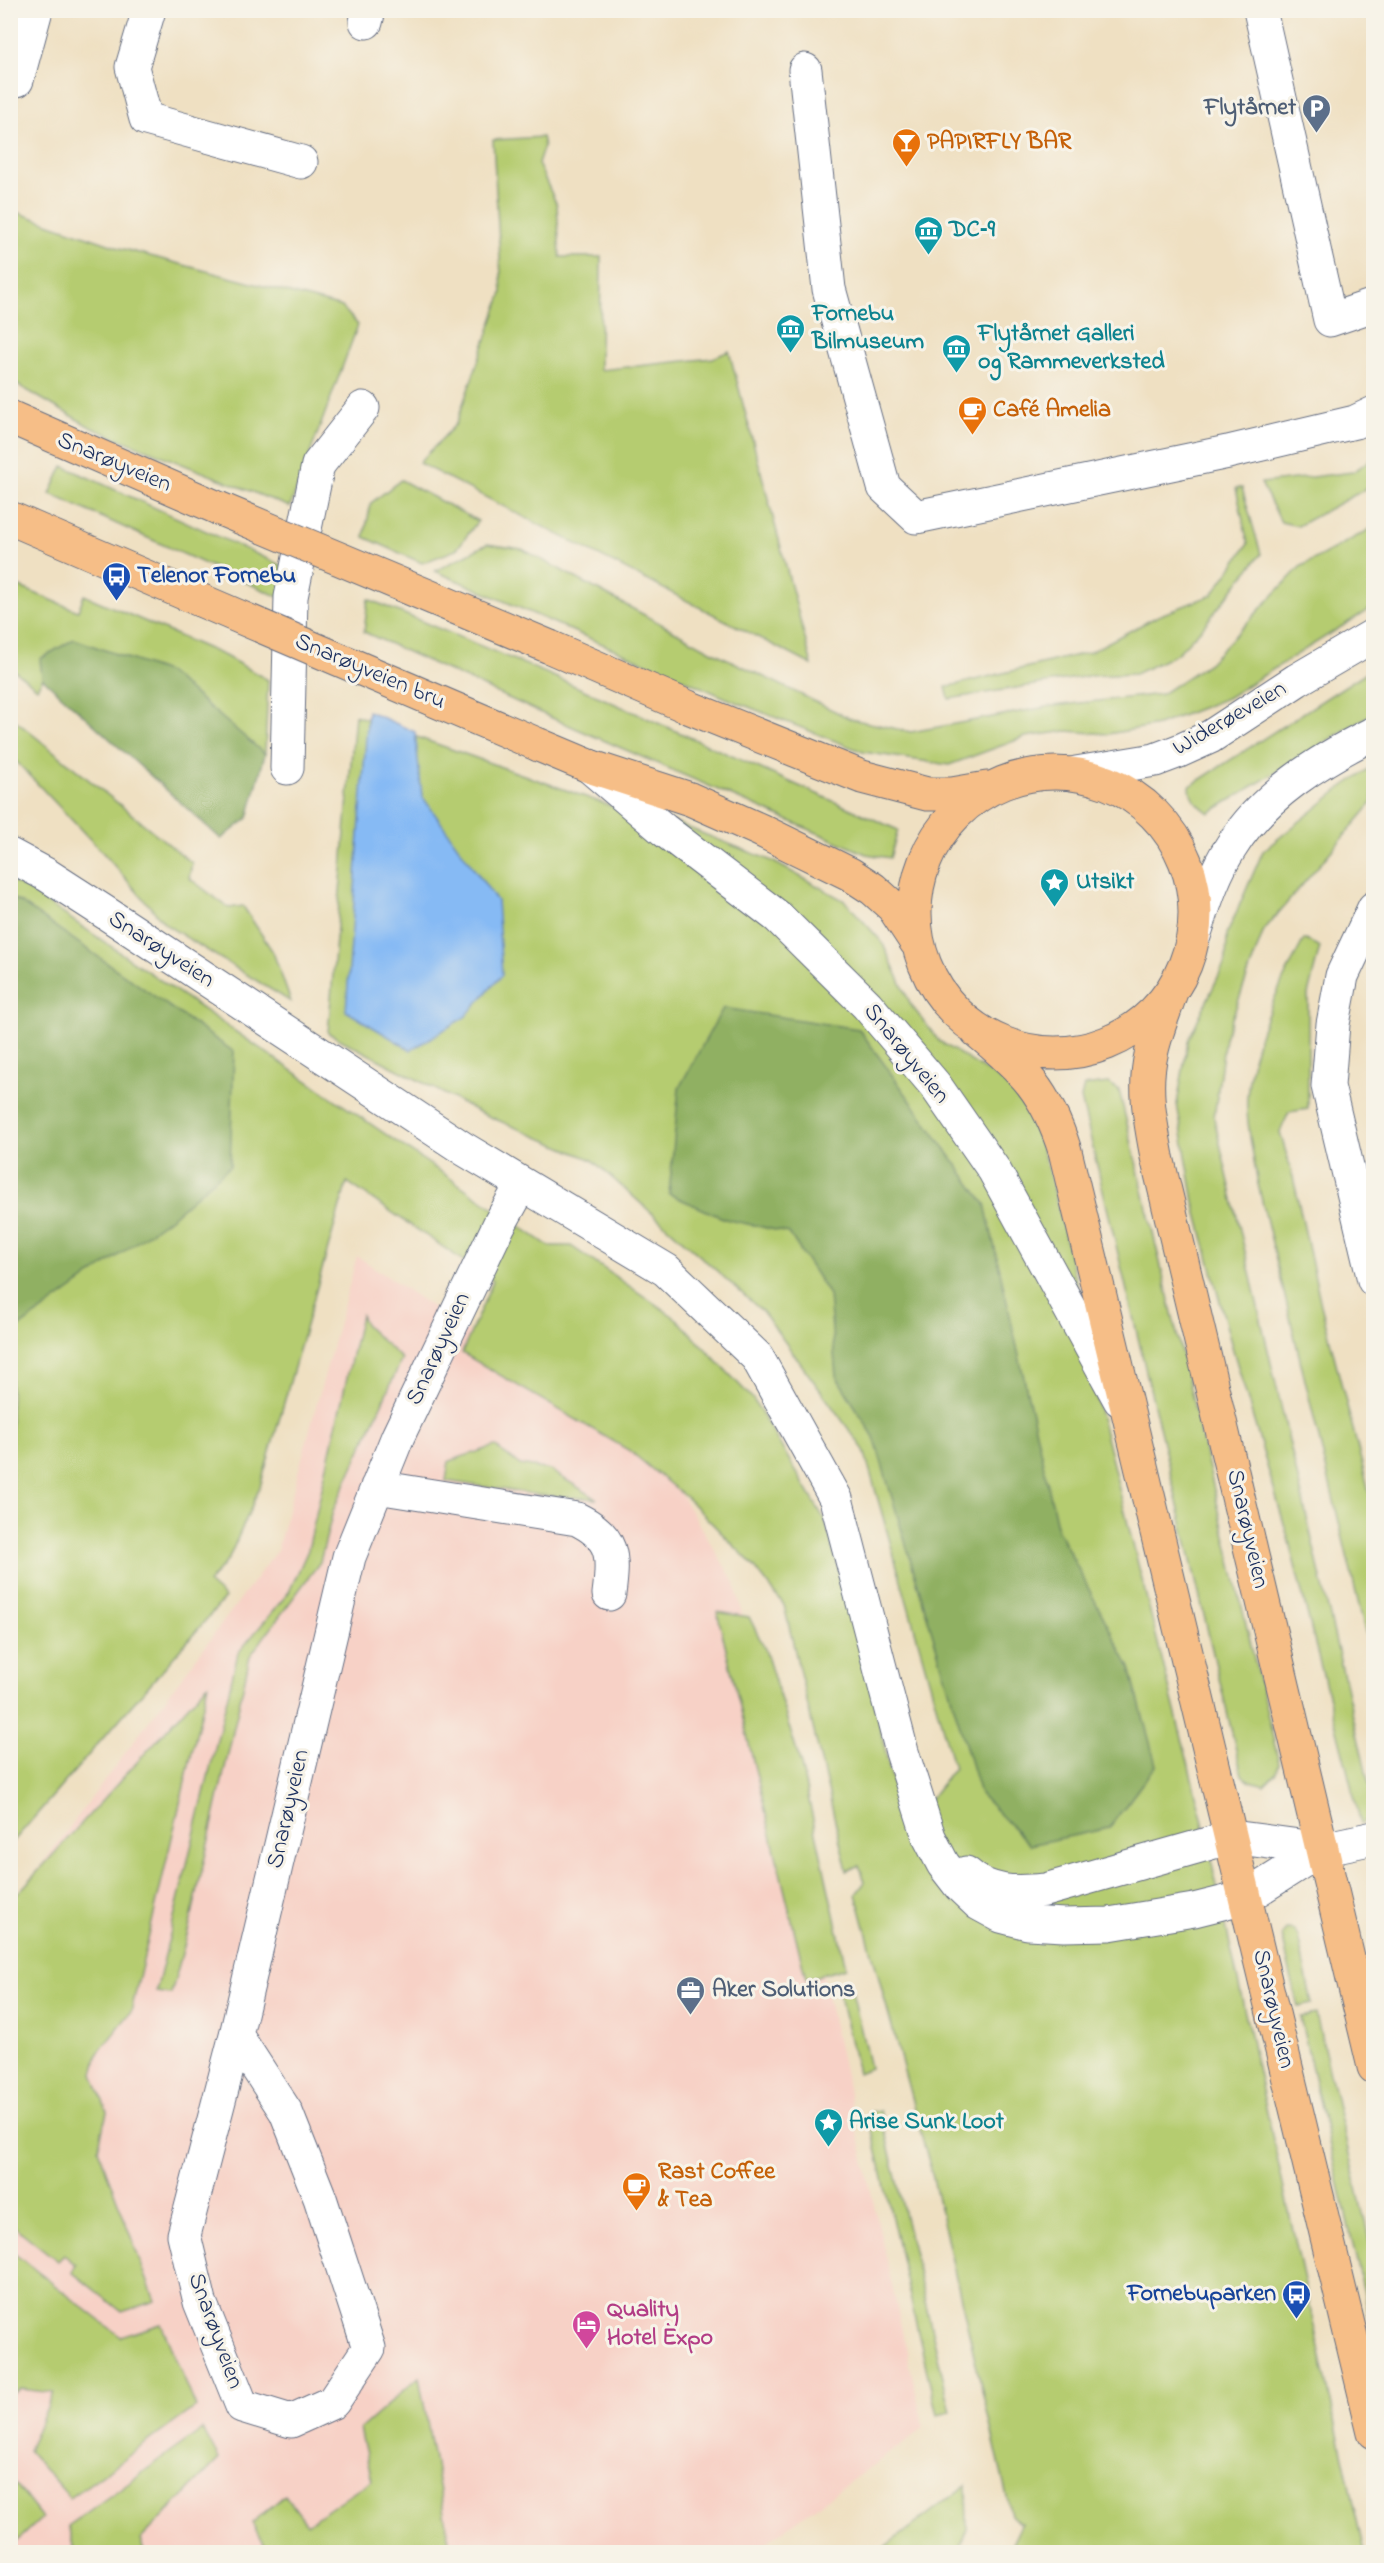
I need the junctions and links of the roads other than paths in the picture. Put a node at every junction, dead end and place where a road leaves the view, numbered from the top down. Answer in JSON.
{"nodes":[{"id":1,"x":36,"y":10,"type":"edge"},
{"id":2,"x":149,"y":10,"type":"edge"},
{"id":3,"x":1260,"y":10,"type":"edge"},
{"id":4,"x":805,"y":70,"type":"dead end"},
{"id":5,"x":17,"y":80,"type":"dead end"},
{"id":6,"x":301,"y":162,"type":"dead end"},
{"id":7,"x":1374,"y":305,"type":"edge"},
{"id":8,"x":363,"y":408,"type":"dead end"},
{"id":9,"x":1374,"y":413,"type":"edge"},
{"id":10,"x":10,"y":417,"type":"edge"},
{"id":11,"x":10,"y":518,"type":"edge"},
{"id":12,"x":1374,"y":635,"type":"edge"},
{"id":13,"x":1374,"y":733,"type":"edge"},
{"id":14,"x":539,"y":745,"type":"joint"},
{"id":15,"x":589,"y":766,"type":"junction"},
{"id":16,"x":287,"y":768,"type":"dead end"},
{"id":17,"x":1076,"y":773,"type":"junction"},
{"id":18,"x":988,"y":788,"type":"junction"},
{"id":19,"x":10,"y":855,"type":"edge"},
{"id":20,"x":1374,"y":908,"type":"edge"},
{"id":21,"x":1194,"y":936,"type":"junction"},
{"id":22,"x":917,"y":944,"type":"junction"},
{"id":23,"x":1171,"y":992,"type":"junction"},
{"id":24,"x":977,"y":1031,"type":"junction"},
{"id":25,"x":522,"y":1184,"type":"junction"},
{"id":26,"x":1374,"y":1280,"type":"edge"},
{"id":27,"x":1130,"y":1419,"type":"junction"},
{"id":28,"x":377,"y":1487,"type":"junction"},
{"id":29,"x":609,"y":1594,"type":"dead end"},
{"id":30,"x":917,"y":1803,"type":"junction"},
{"id":31,"x":1232,"y":1838,"type":"junction"},
{"id":32,"x":1374,"y":1838,"type":"edge"},
{"id":33,"x":1322,"y":1849,"type":"junction"},
{"id":34,"x":1246,"y":1897,"type":"junction"},
{"id":35,"x":236,"y":2035,"type":"junction"},
{"id":36,"x":1374,"y":2067,"type":"edge"},
{"id":37,"x":1374,"y":2432,"type":"edge"}],
"edges":[{"from":1,"to":5,"type":"street"},
{"from":2,"to":6,"type":"street"},
{"from":3,"to":7,"type":"street"},
{"from":4,"to":9,"type":"street"},
{"from":8,"to":16,"type":"street"},
{"from":10,"to":18,"type":"main road","name":"Snarøyveien","bridge":true},
{"from":11,"to":14,"type":"main road","name":"Snarøyveien bru","bridge":true},
{"from":12,"to":17,"type":"street","name":"Widerøeveien"},
{"from":13,"to":21,"type":"street"},
{"from":14,"to":15,"type":"main road","name":"Snarøyveien"},
{"from":15,"to":22,"type":"main road","name":"Snarøyveien"},
{"from":15,"to":27,"type":"street","name":"Snarøyveien"},
{"from":17,"to":18,"type":"main road"},
{"from":17,"to":21,"type":"main road"},
{"from":18,"to":22,"type":"main road"},
{"from":19,"to":25,"type":"street","name":"Snarøyveien"},
{"from":20,"to":26,"type":"street"},
{"from":21,"to":23,"type":"main road"},
{"from":22,"to":24,"type":"main road"},
{"from":23,"to":24,"type":"main road"},
{"from":23,"to":33,"type":"main road","name":"Snarøyveien"},
{"from":24,"to":27,"type":"main road","name":"Snarøyveien"},
{"from":25,"to":28,"type":"street","name":"Snarøyveien"},
{"from":25,"to":30,"type":"street","name":"Snarøyveien"},
{"from":27,"to":31,"type":"main road","name":"Snarøyveien"},
{"from":28,"to":29,"type":"street"},
{"from":28,"to":35,"type":"street","name":"Snarøyveien"},
{"from":30,"to":31,"type":"street"},
{"from":30,"to":34,"type":"street"},
{"from":31,"to":33,"type":"street"},
{"from":31,"to":34,"type":"main road","name":"Snarøyveien"},
{"from":32,"to":33,"type":"street"},
{"from":33,"to":34,"type":"street"},
{"from":33,"to":36,"type":"main road","name":"Snarøyveien"},
{"from":34,"to":37,"type":"main road","name":"Snarøyveien"},
{"from":35,"to":35,"type":"street","name":"Snarøyveien"}]}
